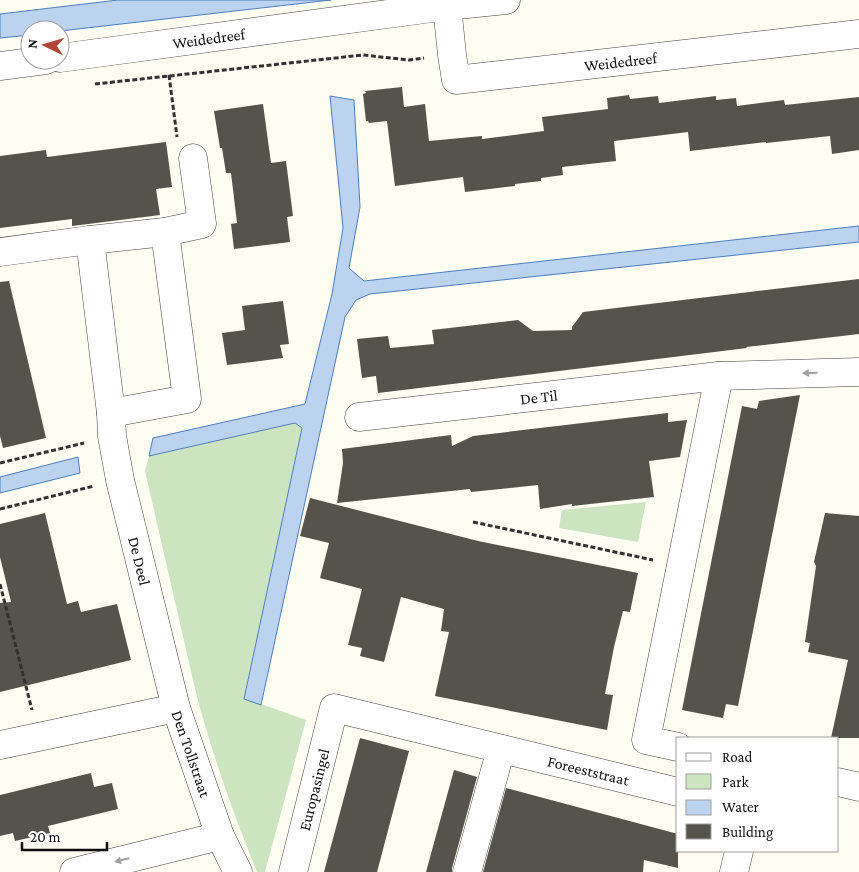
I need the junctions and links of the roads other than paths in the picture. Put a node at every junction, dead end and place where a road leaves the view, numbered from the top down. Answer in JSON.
{"nodes":[{"id":1,"x":506,"y":0,"type":"edge"},
{"id":2,"x":447,"y":6,"type":"junction"},
{"id":3,"x":859,"y":34,"type":"edge"},
{"id":4,"x":70,"y":57,"type":"edge"},
{"id":5,"x":20,"y":63,"type":"edge"},
{"id":6,"x":0,"y":66,"type":"edge"},
{"id":7,"x":193,"y":158,"type":"road end"},
{"id":8,"x":165,"y":232,"type":"junction"},
{"id":9,"x":90,"y":240,"type":"junction"},
{"id":10,"x":0,"y":252,"type":"edge"},
{"id":11,"x":859,"y":372,"type":"edge"},
{"id":12,"x":719,"y":376,"type":"junction"},
{"id":13,"x":359,"y":417,"type":"dead end"},
{"id":14,"x":111,"y":425,"type":"junction"},
{"id":15,"x":176,"y":708,"type":"junction"},
{"id":16,"x":334,"y":708,"type":"joint"},
{"id":17,"x":0,"y":745,"type":"edge"},
{"id":18,"x":676,"y":747,"type":"edge"},
{"id":19,"x":501,"y":749,"type":"junction"},
{"id":20,"x":839,"y":782,"type":"edge"},
{"id":21,"x":859,"y":787,"type":"edge"},
{"id":22,"x":676,"y":792,"type":"edge"},
{"id":23,"x":220,"y":836,"type":"junction"},
{"id":24,"x":739,"y":852,"type":"edge"},
{"id":25,"x":74,"y":872,"type":"edge"},
{"id":26,"x":238,"y":872,"type":"edge"},
{"id":27,"x":293,"y":872,"type":"edge"},
{"id":28,"x":466,"y":872,"type":"edge"},
{"id":29,"x":734,"y":872,"type":"edge"}],
"edges":[{"from":1,"to":2,"type":"street","name":"Weidedreef"},
{"from":2,"to":3,"type":"street","name":"Weidedreef"},
{"from":2,"to":4,"type":"street","name":"Weidedreef"},
{"from":5,"to":6,"type":"street"},
{"from":7,"to":8,"type":"street"},
{"from":8,"to":9,"type":"street"},
{"from":8,"to":14,"type":"street"},
{"from":9,"to":10,"type":"street"},
{"from":9,"to":14,"type":"street","name":"De Deel"},
{"from":11,"to":12,"type":"street","name":"De Til","one_way":true},
{"from":12,"to":13,"type":"street","name":"De Til"},
{"from":12,"to":18,"type":"street"},
{"from":14,"to":15,"type":"street","name":"De Deel"},
{"from":15,"to":17,"type":"street","name":"Den Tollstraat"},
{"from":15,"to":23,"type":"street","name":"Den Tollstraat"},
{"from":16,"to":19,"type":"street","name":"Foreeststraat"},
{"from":16,"to":27,"type":"street","name":"Europasingel"},
{"from":19,"to":22,"type":"street","name":"Foreeststraat"},
{"from":19,"to":28,"type":"street"},
{"from":20,"to":21,"type":"street"},
{"from":23,"to":25,"type":"street","one_way":true},
{"from":23,"to":26,"type":"street","name":"Den Tollstraat"},
{"from":24,"to":29,"type":"street"}]}
